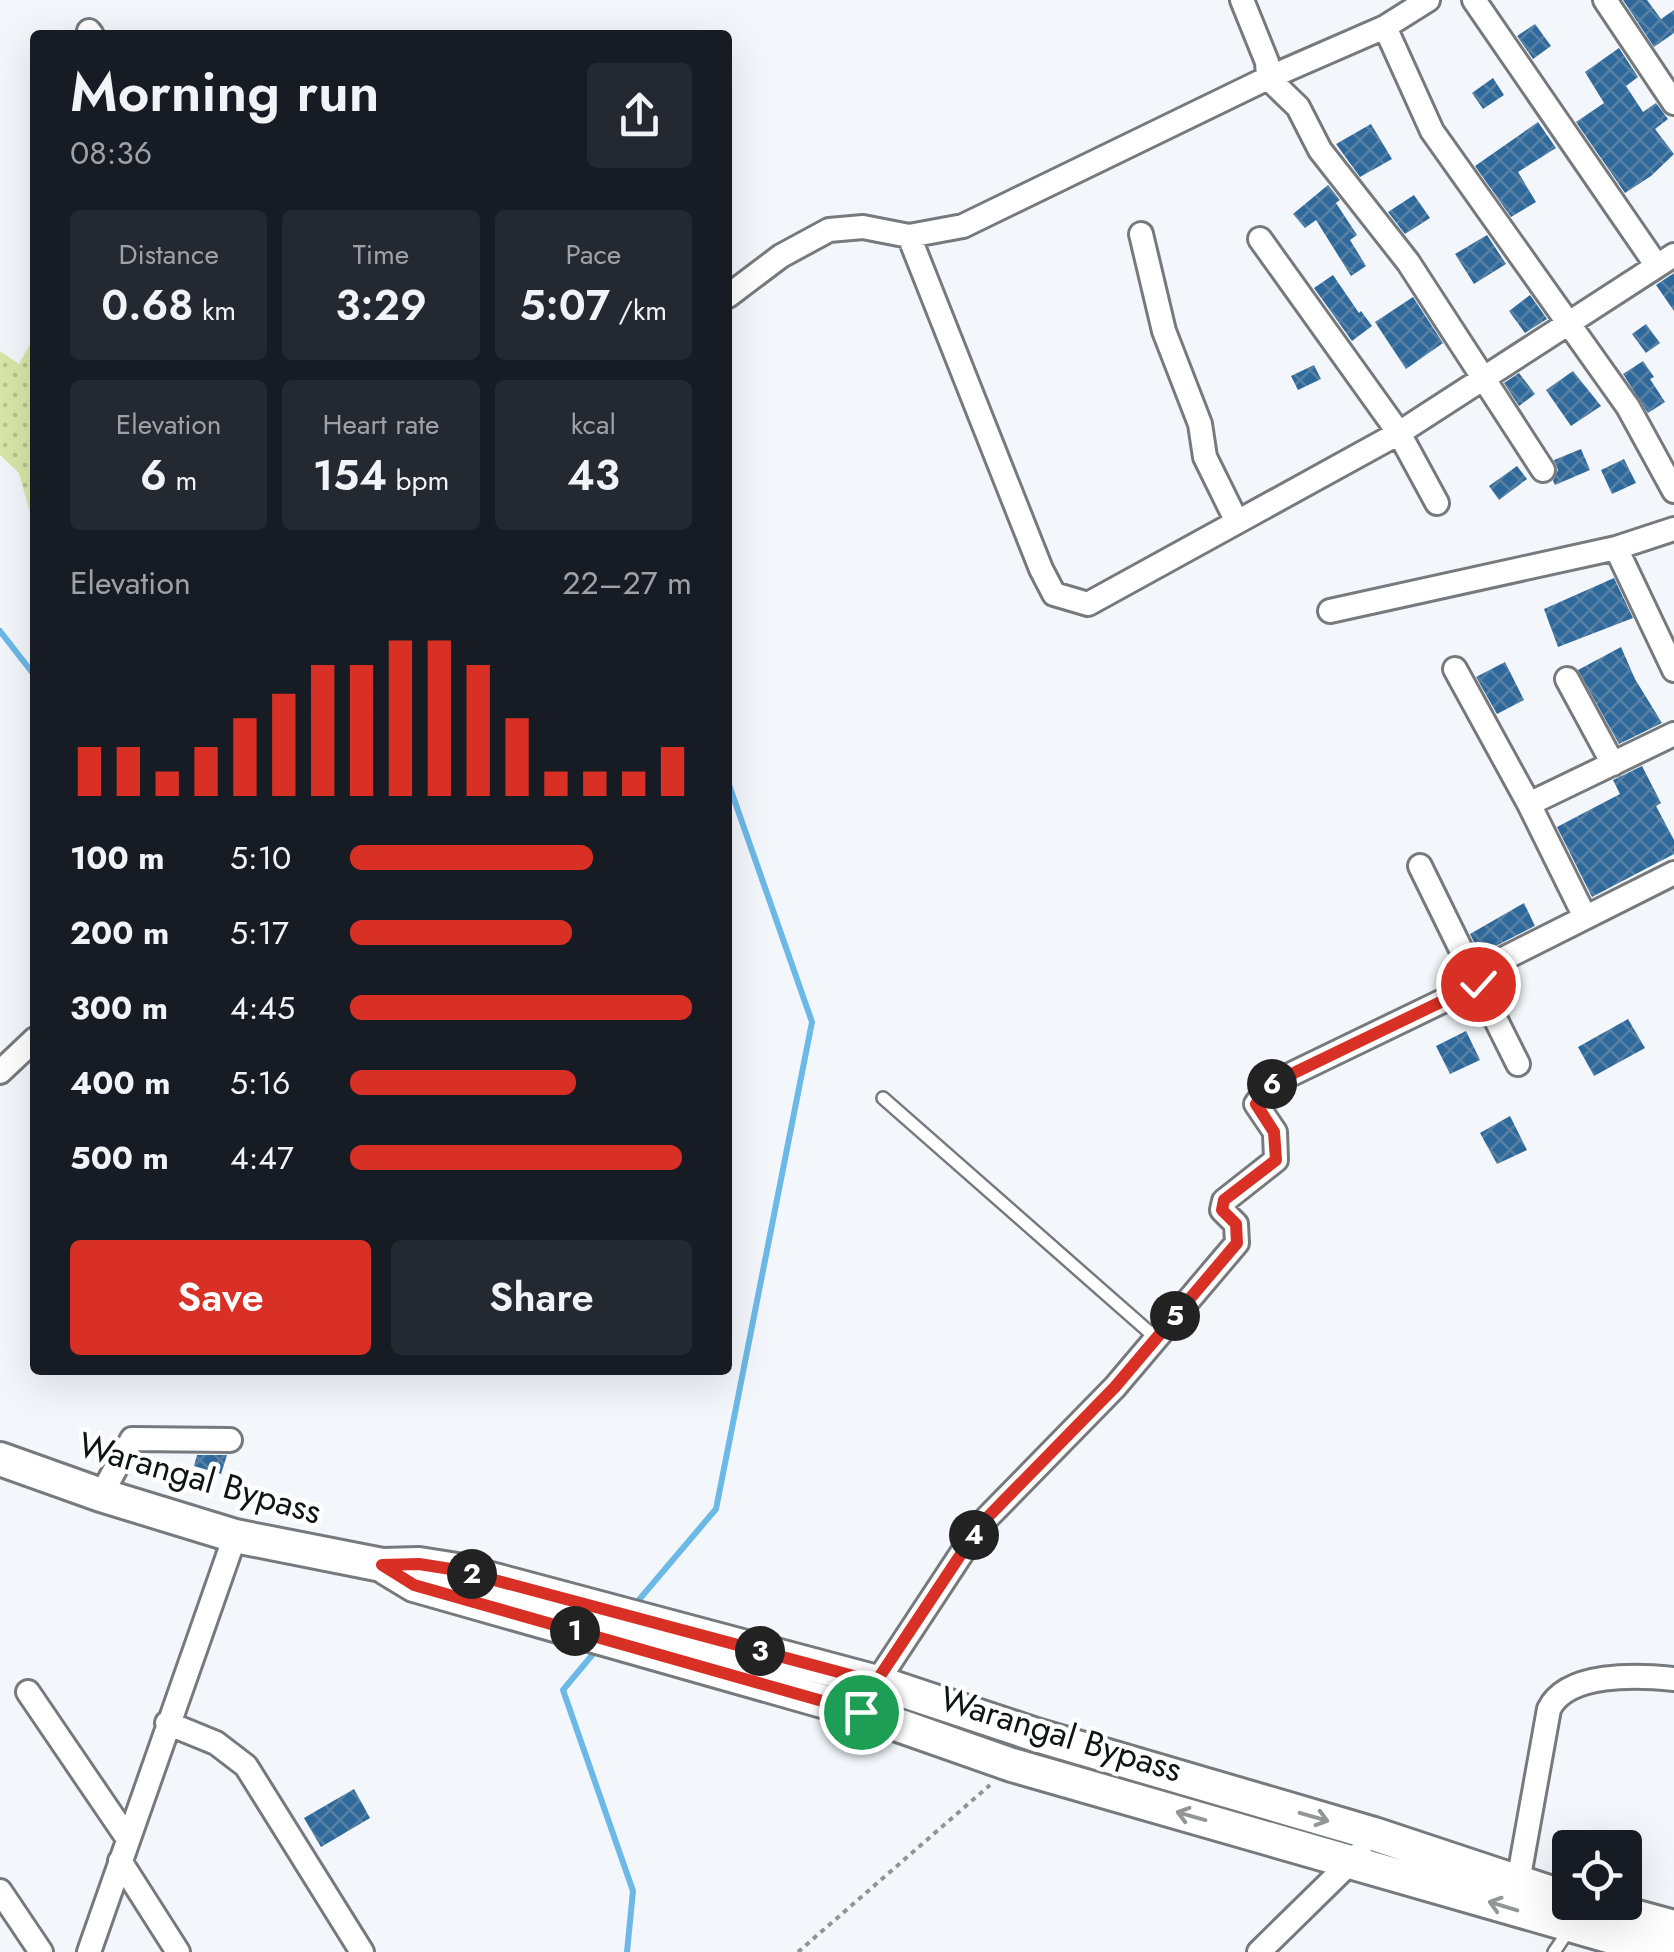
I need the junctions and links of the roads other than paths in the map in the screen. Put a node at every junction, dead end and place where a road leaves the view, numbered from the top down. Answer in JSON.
{"nodes":[{"id":1,"x":1242,"y":0,"type":"edge"},
{"id":2,"x":1428,"y":0,"type":"edge"},
{"id":3,"x":1474,"y":0,"type":"edge"},
{"id":4,"x":1604,"y":0,"type":"edge"},
{"id":5,"x":1385,"y":27,"type":"junction"},
{"id":6,"x":1268,"y":78,"type":"junction"},
{"id":7,"x":1674,"y":102,"type":"edge"},
{"id":8,"x":1141,"y":234,"type":"dead end"},
{"id":9,"x":910,"y":236,"type":"junction"},
{"id":10,"x":1260,"y":239,"type":"dead end"},
{"id":11,"x":1666,"y":260,"type":"edge"},
{"id":12,"x":732,"y":293,"type":"edge"},
{"id":13,"x":1566,"y":324,"type":"junction"},
{"id":14,"x":1482,"y":377,"type":"junction"},
{"id":15,"x":1399,"y":433,"type":"junction"},
{"id":16,"x":1543,"y":470,"type":"dead end"},
{"id":17,"x":1674,"y":491,"type":"edge"},
{"id":18,"x":1437,"y":503,"type":"dead end"},
{"id":19,"x":1238,"y":522,"type":"junction"},
{"id":20,"x":1674,"y":529,"type":"edge"},
{"id":21,"x":1616,"y":548,"type":"junction"},
{"id":22,"x":1330,"y":612,"type":"dead end"},
{"id":23,"x":1456,"y":670,"type":"dead end"},
{"id":24,"x":1674,"y":670,"type":"edge"},
{"id":25,"x":1567,"y":680,"type":"dead end"},
{"id":26,"x":1674,"y":734,"type":"edge"},
{"id":27,"x":1613,"y":764,"type":"junction"},
{"id":28,"x":1529,"y":804,"type":"junction"},
{"id":29,"x":1420,"y":866,"type":"dead end"},
{"id":30,"x":1674,"y":873,"type":"edge"},
{"id":31,"x":1585,"y":916,"type":"junction"},
{"id":32,"x":1475,"y":979,"type":"junction"},
{"id":33,"x":30,"y":1044,"type":"edge"},
{"id":34,"x":1518,"y":1064,"type":"dead end"},
{"id":35,"x":0,"y":1072,"type":"edge"},
{"id":36,"x":883,"y":1098,"type":"dead end"},
{"id":37,"x":1156,"y":1338,"type":"junction"},
{"id":38,"x":230,"y":1440,"type":"dead end"},
{"id":39,"x":0,"y":1459,"type":"edge"},
{"id":40,"x":101,"y":1495,"type":"junction"},
{"id":41,"x":235,"y":1536,"type":"junction"},
{"id":42,"x":643,"y":1636,"type":"junction"},
{"id":43,"x":1674,"y":1679,"type":"edge"},
{"id":44,"x":876,"y":1682,"type":"junction"},
{"id":45,"x":28,"y":1692,"type":"dead end"},
{"id":46,"x":167,"y":1723,"type":"junction"},
{"id":47,"x":1374,"y":1834,"type":"junction"},
{"id":48,"x":124,"y":1850,"type":"junction"},
{"id":49,"x":1354,"y":1862,"type":"junction"},
{"id":50,"x":1518,"y":1882,"type":"junction"},
{"id":51,"x":0,"y":1891,"type":"edge"},
{"id":52,"x":1552,"y":1907,"type":"edge"},
{"id":53,"x":1552,"y":1915,"type":"edge"},
{"id":54,"x":1569,"y":1920,"type":"edge"},
{"id":55,"x":1674,"y":1927,"type":"edge"},
{"id":56,"x":40,"y":1952,"type":"edge"},
{"id":57,"x":89,"y":1952,"type":"edge"},
{"id":58,"x":178,"y":1952,"type":"edge"},
{"id":59,"x":362,"y":1952,"type":"edge"},
{"id":60,"x":1259,"y":1952,"type":"edge"},
{"id":61,"x":1664,"y":1952,"type":"edge"}],
"edges":[{"from":1,"to":6,"type":"street"},
{"from":2,"to":5,"type":"street"},
{"from":3,"to":11,"type":"street"},
{"from":4,"to":7,"type":"street"},
{"from":5,"to":6,"type":"street"},
{"from":5,"to":13,"type":"street"},
{"from":6,"to":9,"type":"street"},
{"from":6,"to":14,"type":"street"},
{"from":8,"to":19,"type":"street"},
{"from":9,"to":12,"type":"street"},
{"from":9,"to":19,"type":"street"},
{"from":10,"to":15,"type":"street"},
{"from":11,"to":13,"type":"street"},
{"from":13,"to":14,"type":"street"},
{"from":13,"to":17,"type":"street"},
{"from":14,"to":15,"type":"street"},
{"from":14,"to":16,"type":"street"},
{"from":15,"to":18,"type":"street"},
{"from":15,"to":19,"type":"street"},
{"from":20,"to":21,"type":"street"},
{"from":21,"to":22,"type":"street"},
{"from":21,"to":24,"type":"street"},
{"from":23,"to":28,"type":"street"},
{"from":25,"to":27,"type":"street"},
{"from":26,"to":27,"type":"street"},
{"from":27,"to":28,"type":"street"},
{"from":28,"to":31,"type":"street"},
{"from":29,"to":32,"type":"street"},
{"from":30,"to":31,"type":"street"},
{"from":31,"to":32,"type":"street"},
{"from":32,"to":34,"type":"street"},
{"from":32,"to":37,"type":"street"},
{"from":33,"to":35,"type":"street"},
{"from":36,"to":37,"type":"lane"},
{"from":37,"to":44,"type":"street"},
{"from":38,"to":40,"type":"street"},
{"from":39,"to":40,"type":"main road","name":"Warangal Bypass"},
{"from":40,"to":41,"type":"main road","name":"Warangal Bypass"},
{"from":41,"to":42,"type":"main road","name":"Warangal Bypass"},
{"from":41,"to":46,"type":"street"},
{"from":42,"to":44,"type":"main road","name":"Warangal Bypass"},
{"from":49,"to":42,"type":"main road","name":"Warangal Bypass","one_way":true},
{"from":43,"to":50,"type":"street"},
{"from":44,"to":47,"type":"main road","name":"Warangal Bypass","one_way":true},
{"from":45,"to":48,"type":"street"},
{"from":46,"to":48,"type":"street"},
{"from":46,"to":59,"type":"street"},
{"from":47,"to":49,"type":"street"},
{"from":47,"to":50,"type":"main road","name":"Warangal Bypass"},
{"from":48,"to":57,"type":"street"},
{"from":48,"to":58,"type":"street"},
{"from":53,"to":49,"type":"main road","name":"Warangal Bypass","one_way":true},
{"from":49,"to":60,"type":"street"},
{"from":50,"to":52,"type":"main road","name":"Warangal Bypass"},
{"from":51,"to":56,"type":"street"},
{"from":54,"to":55,"type":"main road","name":"Warangal Bypass"},
{"from":54,"to":61,"type":"main road","name":"Warangal Bypass"}]}
